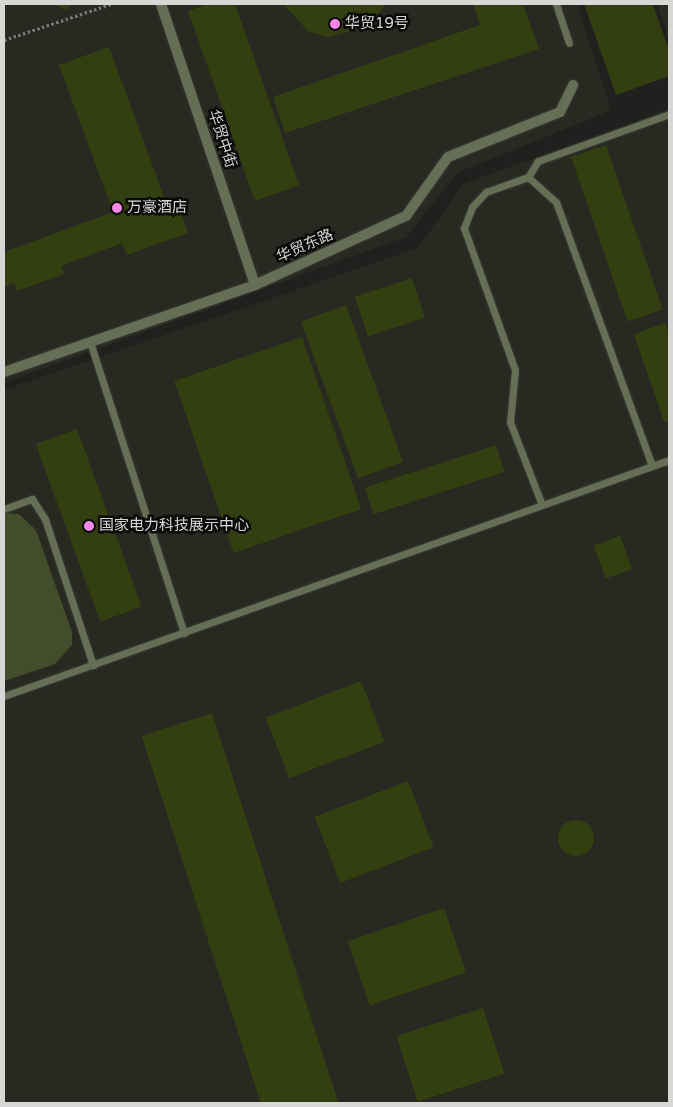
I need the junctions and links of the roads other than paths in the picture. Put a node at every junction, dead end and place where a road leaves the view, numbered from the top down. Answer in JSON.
{"nodes":[{"id":1,"x":161,"y":4,"type":"edge"},
{"id":2,"x":556,"y":4,"type":"edge"},
{"id":3,"x":569,"y":43,"type":"dead end"},
{"id":4,"x":572,"y":85,"type":"dead end"},
{"id":5,"x":669,"y":114,"type":"edge"},
{"id":6,"x":528,"y":177,"type":"junction"},
{"id":7,"x":255,"y":285,"type":"junction"},
{"id":8,"x":90,"y":342,"type":"junction"},
{"id":9,"x":4,"y":372,"type":"edge"},
{"id":10,"x":669,"y":460,"type":"edge"},
{"id":11,"x":652,"y":466,"type":"junction"},
{"id":12,"x":542,"y":505,"type":"junction"},
{"id":13,"x":4,"y":509,"type":"edge"},
{"id":14,"x":184,"y":633,"type":"junction"},
{"id":15,"x":93,"y":665,"type":"junction"},
{"id":16,"x":4,"y":696,"type":"edge"}],
"edges":[{"from":1,"to":7,"type":"street","name":"华贸中街"},
{"from":2,"to":3,"type":"lane"},
{"from":4,"to":7,"type":"street","name":"华贸东路"},
{"from":5,"to":6,"type":"lane"},
{"from":6,"to":11,"type":"lane"},
{"from":6,"to":12,"type":"lane"},
{"from":7,"to":8,"type":"street","name":"华贸东路"},
{"from":8,"to":9,"type":"street","name":"华贸东路"},
{"from":8,"to":14,"type":"lane"},
{"from":10,"to":11,"type":"lane"},
{"from":11,"to":12,"type":"lane"},
{"from":12,"to":14,"type":"lane"},
{"from":13,"to":15,"type":"lane"},
{"from":14,"to":15,"type":"lane"},
{"from":15,"to":16,"type":"lane"}]}
